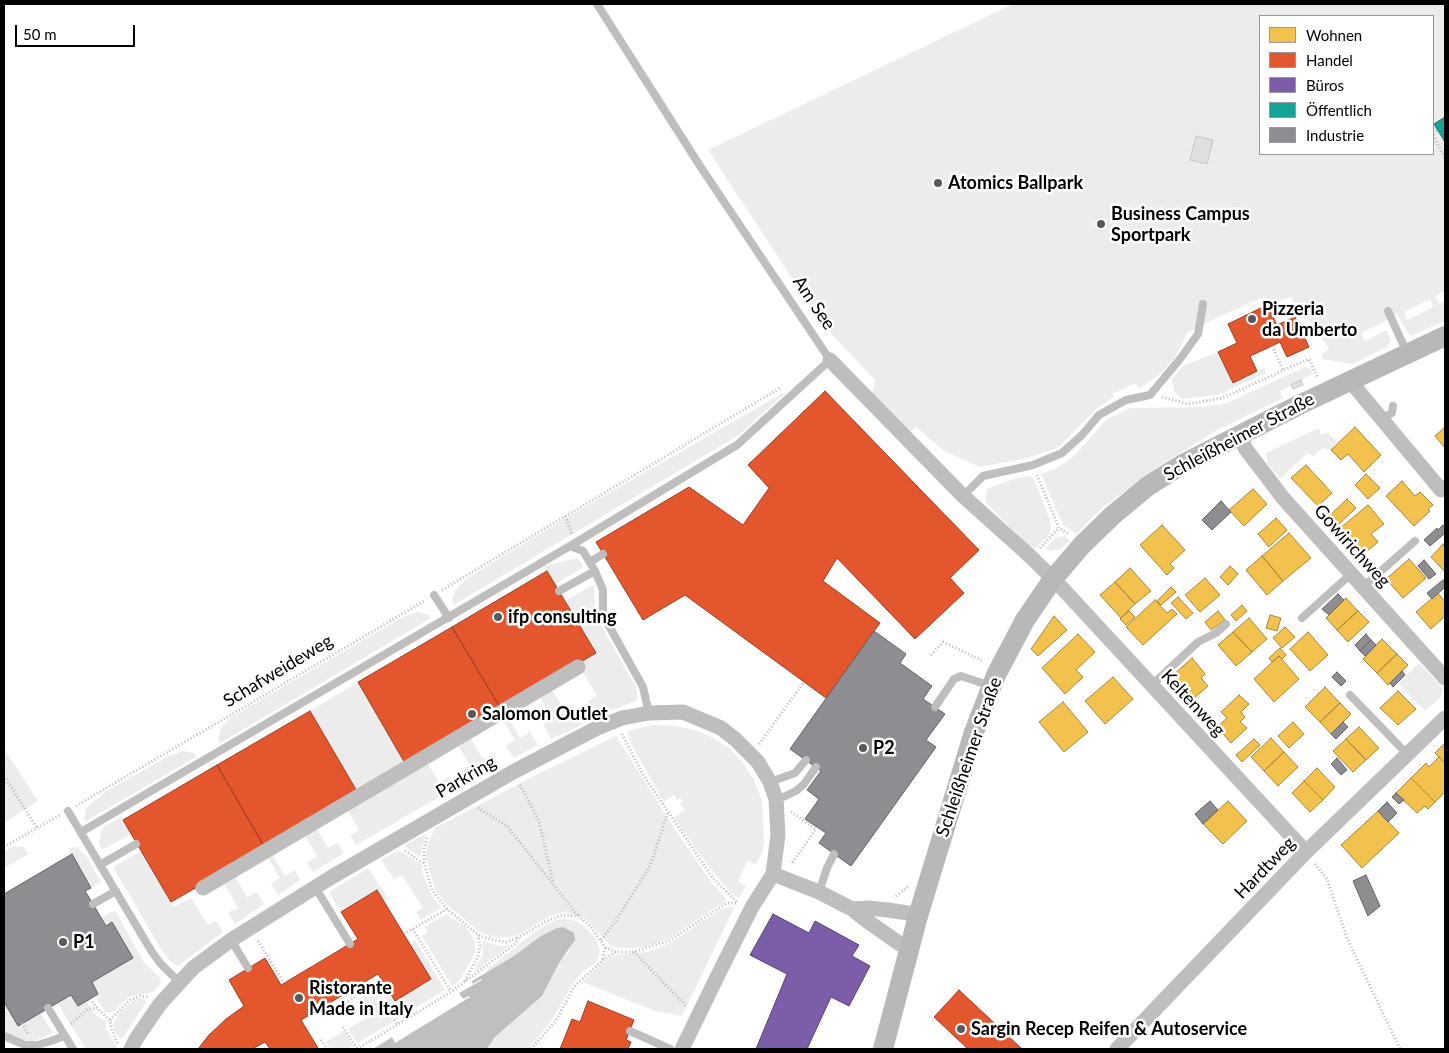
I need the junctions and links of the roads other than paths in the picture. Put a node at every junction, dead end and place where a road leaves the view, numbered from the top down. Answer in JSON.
{"nodes":[{"id":1,"x":597,"y":4,"type":"edge"},
{"id":2,"x":1203,"y":304,"type":"dead end"},
{"id":3,"x":1388,"y":311,"type":"dead end"},
{"id":4,"x":1445,"y":336,"type":"edge"},
{"id":5,"x":1407,"y":354,"type":"junction"},
{"id":6,"x":830,"y":360,"type":"junction"},
{"id":7,"x":1350,"y":381,"type":"junction"},
{"id":8,"x":1393,"y":406,"type":"dead end"},
{"id":9,"x":1381,"y":419,"type":"junction"},
{"id":10,"x":1240,"y":434,"type":"junction"},
{"id":11,"x":1445,"y":487,"type":"edge"},
{"id":12,"x":962,"y":496,"type":"junction"},
{"id":13,"x":1415,"y":541,"type":"dead end"},
{"id":14,"x":570,"y":546,"type":"junction"},
{"id":15,"x":603,"y":554,"type":"dead end"},
{"id":16,"x":590,"y":562,"type":"junction"},
{"id":17,"x":596,"y":571,"type":"junction"},
{"id":18,"x":1352,"y":573,"type":"junction"},
{"id":19,"x":1053,"y":579,"type":"junction"},
{"id":20,"x":1364,"y":586,"type":"junction"},
{"id":21,"x":559,"y":591,"type":"dead end"},
{"id":22,"x":434,"y":595,"type":"road end"},
{"id":23,"x":449,"y":618,"type":"junction"},
{"id":24,"x":1302,"y":618,"type":"dead end"},
{"id":25,"x":1226,"y":624,"type":"dead end"},
{"id":26,"x":578,"y":667,"type":"dead end"},
{"id":27,"x":1445,"y":678,"type":"edge"},
{"id":28,"x":1152,"y":685,"type":"junction"},
{"id":29,"x":992,"y":686,"type":"junction"},
{"id":30,"x":1350,"y":695,"type":"dead end"},
{"id":31,"x":935,"y":707,"type":"dead end"},
{"id":32,"x":649,"y":713,"type":"junction"},
{"id":33,"x":1445,"y":718,"type":"edge"},
{"id":34,"x":1408,"y":755,"type":"junction"},
{"id":35,"x":806,"y":760,"type":"dead end"},
{"id":36,"x":816,"y":767,"type":"dead end"},
{"id":37,"x":770,"y":782,"type":"junction"},
{"id":38,"x":781,"y":804,"type":"junction"},
{"id":39,"x":68,"y":811,"type":"road end"},
{"id":40,"x":81,"y":832,"type":"junction"},
{"id":41,"x":136,"y":844,"type":"dead end"},
{"id":42,"x":1306,"y":852,"type":"junction"},
{"id":43,"x":834,"y":854,"type":"dead end"},
{"id":44,"x":100,"y":865,"type":"junction"},
{"id":45,"x":772,"y":874,"type":"junction"},
{"id":46,"x":315,"y":887,"type":"junction"},
{"id":47,"x":203,"y":888,"type":"dead end"},
{"id":48,"x":116,"y":891,"type":"junction"},
{"id":49,"x":819,"y":892,"type":"junction"},
{"id":50,"x":93,"y":904,"type":"dead end"},
{"id":51,"x":852,"y":909,"type":"junction"},
{"id":52,"x":918,"y":916,"type":"junction"},
{"id":53,"x":231,"y":940,"type":"junction"},
{"id":54,"x":350,"y":944,"type":"dead end"},
{"id":55,"x":910,"y":948,"type":"junction"},
{"id":56,"x":248,"y":968,"type":"dead end"},
{"id":57,"x":179,"y":982,"type":"junction"},
{"id":58,"x":48,"y":1008,"type":"dead end"},
{"id":59,"x":630,"y":1031,"type":"dead end"},
{"id":60,"x":4,"y":1036,"type":"edge"},
{"id":61,"x":64,"y":1036,"type":"junction"},
{"id":62,"x":127,"y":1048,"type":"edge"},
{"id":63,"x":72,"y":1049,"type":"edge"},
{"id":64,"x":670,"y":1049,"type":"edge"},
{"id":65,"x":682,"y":1049,"type":"edge"},
{"id":66,"x":883,"y":1049,"type":"edge"},
{"id":67,"x":1117,"y":1049,"type":"edge"}],
"edges":[{"from":1,"to":6,"type":"lane","name":"Am See"},
{"from":2,"to":12,"type":"lane"},
{"from":3,"to":5,"type":"lane"},
{"from":4,"to":5,"type":"street","name":"Schleißheimer Straße"},
{"from":5,"to":7,"type":"street","name":"Schleißheimer Straße"},
{"from":6,"to":12,"type":"street","name":"Am See"},
{"from":6,"to":14,"type":"lane"},
{"from":7,"to":9,"type":"street"},
{"from":7,"to":10,"type":"street","name":"Schleißheimer Straße"},
{"from":8,"to":9,"type":"lane"},
{"from":9,"to":11,"type":"street"},
{"from":10,"to":18,"type":"street","name":"Gowirichweg"},
{"from":10,"to":19,"type":"street","name":"Schleißheimer Straße"},
{"from":12,"to":19,"type":"street","name":"Am See"},
{"from":13,"to":20,"type":"lane"},
{"from":14,"to":16,"type":"lane"},
{"from":14,"to":23,"type":"lane"},
{"from":15,"to":16,"type":"lane"},
{"from":16,"to":17,"type":"lane"},
{"from":17,"to":21,"type":"lane"},
{"from":17,"to":32,"type":"lane"},
{"from":18,"to":20,"type":"street","name":"Gowirichweg"},
{"from":18,"to":24,"type":"lane"},
{"from":19,"to":28,"type":"street","name":"Keltenweg"},
{"from":19,"to":29,"type":"street","name":"Schleißheimer Straße"},
{"from":20,"to":27,"type":"street","name":"Gowirichweg"},
{"from":22,"to":23,"type":"lane"},
{"from":23,"to":40,"type":"lane"},
{"from":25,"to":28,"type":"lane"},
{"from":26,"to":47,"type":"street"},
{"from":28,"to":42,"type":"street","name":"Keltenweg"},
{"from":29,"to":31,"type":"lane"},
{"from":29,"to":52,"type":"street","name":"Schleißheimer Straße"},
{"from":30,"to":34,"type":"lane"},
{"from":32,"to":37,"type":"street","name":"Parkring"},
{"from":32,"to":46,"type":"street","name":"Parkring"},
{"from":33,"to":34,"type":"street","name":"Hardtweg"},
{"from":34,"to":42,"type":"street","name":"Hardtweg"},
{"from":35,"to":37,"type":"lane"},
{"from":36,"to":38,"type":"lane"},
{"from":37,"to":38,"type":"street","name":"Parkring"},
{"from":38,"to":45,"type":"street","name":"Parkring"},
{"from":39,"to":40,"type":"lane"},
{"from":40,"to":44,"type":"lane"},
{"from":41,"to":44,"type":"lane"},
{"from":42,"to":67,"type":"street","name":"Hardtweg"},
{"from":43,"to":49,"type":"lane"},
{"from":44,"to":48,"type":"lane"},
{"from":45,"to":49,"type":"street"},
{"from":45,"to":65,"type":"street","name":"Parkring"},
{"from":46,"to":53,"type":"street","name":"Parkring"},
{"from":46,"to":54,"type":"lane"},
{"from":48,"to":50,"type":"lane"},
{"from":48,"to":57,"type":"lane"},
{"from":49,"to":51,"type":"street"},
{"from":51,"to":52,"type":"street"},
{"from":51,"to":55,"type":"street"},
{"from":52,"to":55,"type":"street","name":"Schleißheimer Straße"},
{"from":53,"to":56,"type":"lane"},
{"from":53,"to":57,"type":"street","name":"Parkring"},
{"from":55,"to":66,"type":"street","name":"Schleißheimer Straße"},
{"from":57,"to":62,"type":"street","name":"Parkring"},
{"from":58,"to":61,"type":"lane"},
{"from":59,"to":64,"type":"lane"},
{"from":60,"to":61,"type":"lane"},
{"from":61,"to":63,"type":"lane"}]}
